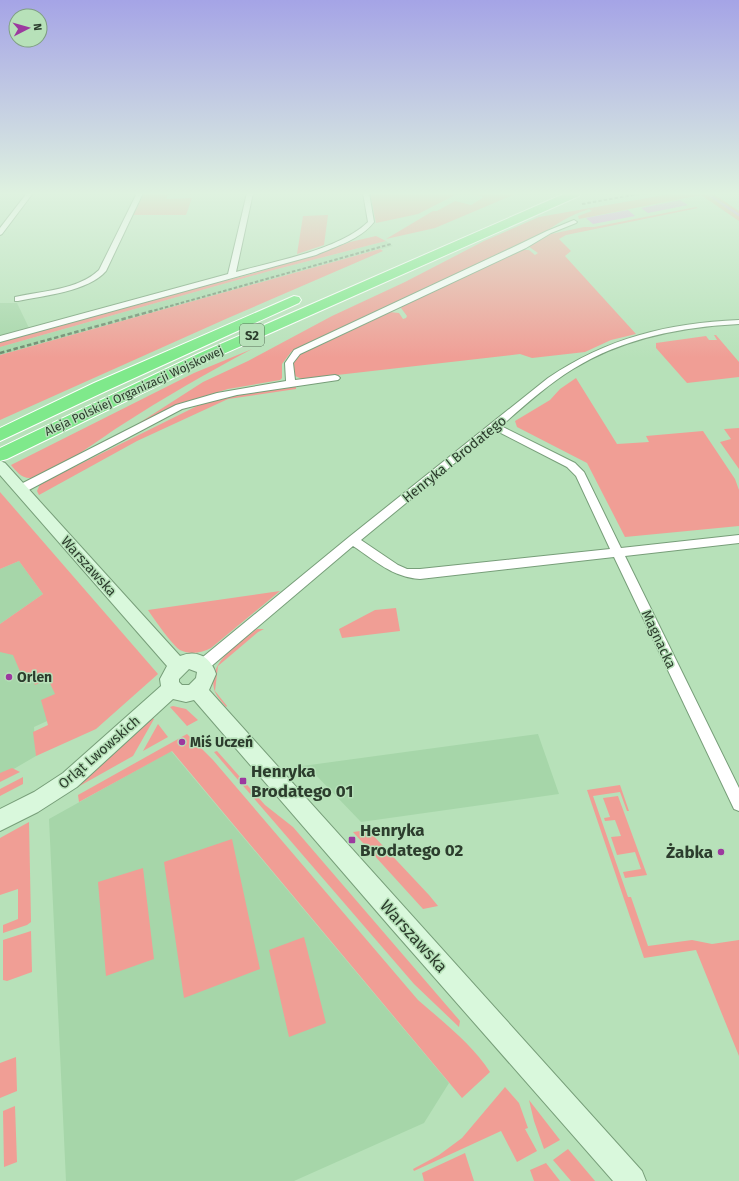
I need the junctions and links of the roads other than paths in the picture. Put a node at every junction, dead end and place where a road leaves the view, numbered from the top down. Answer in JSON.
{"nodes":[{"id":1,"x":113,"y":248,"type":"edge"},
{"id":2,"x":237,"y":248,"type":"edge"},
{"id":3,"x":326,"y":248,"type":"edge"},
{"id":4,"x":415,"y":248,"type":"edge"},
{"id":5,"x":449,"y":248,"type":"edge"},
{"id":6,"x":518,"y":248,"type":"edge"},
{"id":7,"x":406,"y":252,"type":"dead end"},
{"id":8,"x":231,"y":276,"type":"junction"},
{"id":9,"x":308,"y":294,"type":"dead end"},
{"id":10,"x":18,"y":300,"type":"dead end"},
{"id":11,"x":739,"y":322,"type":"edge"},
{"id":12,"x":0,"y":339,"type":"edge"},
{"id":13,"x":335,"y":378,"type":"dead end"},
{"id":14,"x":291,"y":384,"type":"junction"},
{"id":15,"x":494,"y":426,"type":"junction"},
{"id":16,"x":1,"y":435,"type":"edge"},
{"id":17,"x":7,"y":451,"type":"edge"},
{"id":18,"x":0,"y":466,"type":"edge"},
{"id":19,"x":21,"y":489,"type":"junction"},
{"id":20,"x":739,"y":539,"type":"edge"},
{"id":21,"x":353,"y":540,"type":"junction"},
{"id":22,"x":618,"y":552,"type":"junction"},
{"id":23,"x":203,"y":665,"type":"junction"},
{"id":24,"x":178,"y":666,"type":"junction"},
{"id":25,"x":173,"y":688,"type":"junction"},
{"id":26,"x":198,"y":690,"type":"junction"},
{"id":27,"x":739,"y":804,"type":"edge"},
{"id":28,"x":0,"y":820,"type":"edge"},
{"id":29,"x":632,"y":1181,"type":"edge"}],
"edges":[{"from":1,"to":10,"type":"street"},
{"from":2,"to":8,"type":"street"},
{"from":3,"to":8,"type":"street"},
{"from":4,"to":7,"type":"highway"},
{"from":5,"to":17,"type":"highway","name":"Aleja Polskiej Organizacji Wojskowej","number":"S2"},
{"from":6,"to":14,"type":"street"},
{"from":8,"to":12,"type":"street"},
{"from":9,"to":16,"type":"highway","name":"Aleja Polskiej Organizacji Wojskowej","number":"S2"},
{"from":11,"to":15,"type":"street","name":"Henryka I Brodatego"},
{"from":13,"to":14,"type":"street"},
{"from":14,"to":19,"type":"street"},
{"from":15,"to":21,"type":"street","name":"Henryka I Brodatego"},
{"from":15,"to":22,"type":"street","name":"Magnacka"},
{"from":18,"to":19,"type":"street","name":"Warszawska"},
{"from":19,"to":24,"type":"street","name":"Warszawska"},
{"from":20,"to":22,"type":"street"},
{"from":21,"to":22,"type":"street"},
{"from":21,"to":23,"type":"street","name":"Henryka I Brodatego"},
{"from":22,"to":27,"type":"street","name":"Magnacka"},
{"from":23,"to":24,"type":"street"},
{"from":23,"to":26,"type":"street"},
{"from":24,"to":25,"type":"street"},
{"from":25,"to":26,"type":"street"},
{"from":25,"to":28,"type":"street","name":"Orląt Lwowskich"},
{"from":26,"to":29,"type":"street","name":"Warszawska"}]}
